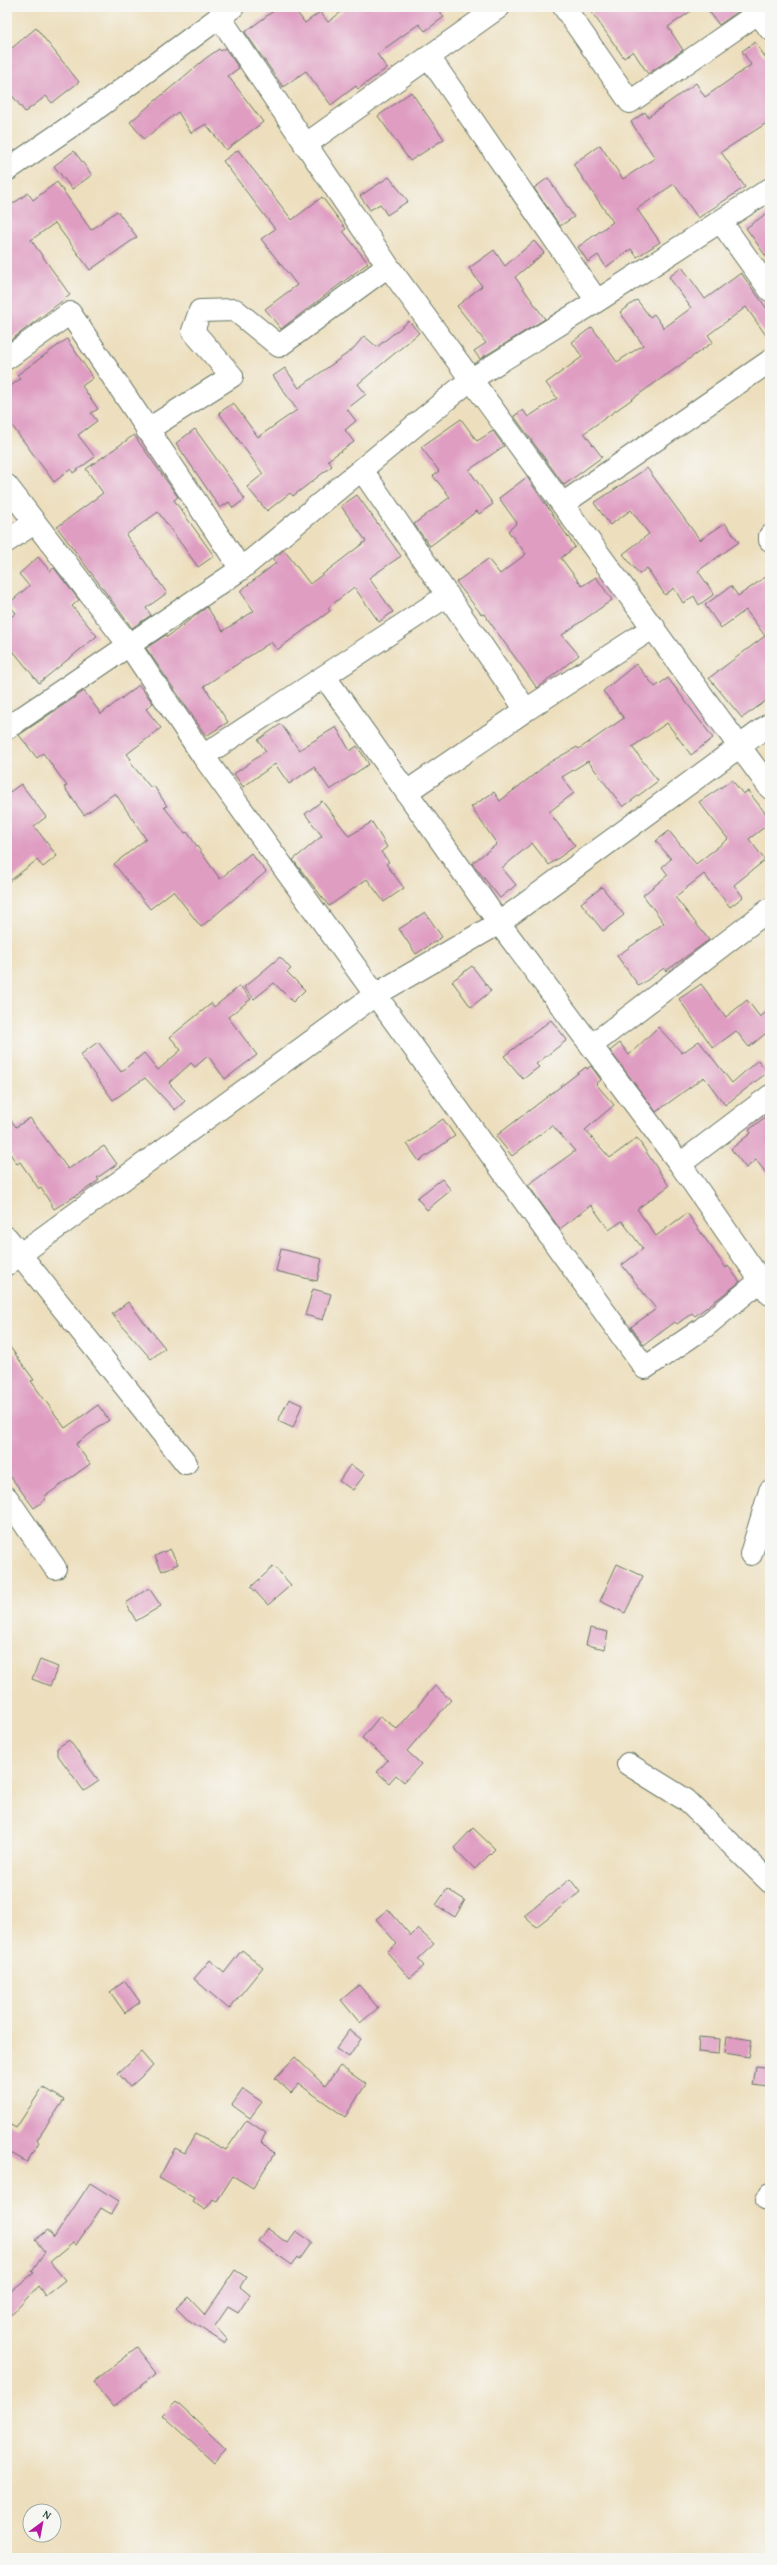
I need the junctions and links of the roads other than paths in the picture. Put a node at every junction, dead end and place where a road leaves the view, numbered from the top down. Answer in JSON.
{"nodes":[{"id":1,"x":499,"y":7,"type":"edge"},
{"id":2,"x":564,"y":7,"type":"edge"},
{"id":3,"x":226,"y":12,"type":"edge"},
{"id":4,"x":760,"y":17,"type":"edge"},
{"id":5,"x":429,"y":56,"type":"junction"},
{"id":6,"x":305,"y":145,"type":"junction"},
{"id":7,"x":10,"y":160,"type":"edge"},
{"id":8,"x":770,"y":189,"type":"edge"},
{"id":9,"x":721,"y":222,"type":"junction"},
{"id":10,"x":388,"y":266,"type":"junction"},
{"id":11,"x":770,"y":290,"type":"edge"},
{"id":12,"x":597,"y":301,"type":"junction"},
{"id":13,"x":7,"y":358,"type":"edge"},
{"id":14,"x":770,"y":361,"type":"edge"},
{"id":15,"x":470,"y":380,"type":"junction"},
{"id":16,"x":147,"y":430,"type":"junction"},
{"id":17,"x":362,"y":470,"type":"junction"},
{"id":18,"x":7,"y":486,"type":"edge"},
{"id":19,"x":564,"y":503,"type":"junction"},
{"id":20,"x":34,"y":523,"type":"junction"},
{"id":21,"x":770,"y":536,"type":"edge"},
{"id":22,"x":770,"y":540,"type":"edge"},
{"id":23,"x":7,"y":541,"type":"edge"},
{"id":24,"x":241,"y":569,"type":"junction"},
{"id":25,"x":448,"y":595,"type":"junction"},
{"id":26,"x":654,"y":627,"type":"junction"},
{"id":27,"x":129,"y":645,"type":"junction"},
{"id":28,"x":325,"y":677,"type":"junction"},
{"id":29,"x":526,"y":710,"type":"junction"},
{"id":30,"x":770,"y":724,"type":"edge"},
{"id":31,"x":7,"y":728,"type":"edge"},
{"id":32,"x":738,"y":746,"type":"junction"},
{"id":33,"x":203,"y":756,"type":"junction"},
{"id":34,"x":770,"y":788,"type":"edge"},
{"id":35,"x":408,"y":791,"type":"junction"},
{"id":36,"x":770,"y":909,"type":"edge"},
{"id":37,"x":499,"y":923,"type":"junction"},
{"id":38,"x":375,"y":995,"type":"junction"},
{"id":39,"x":592,"y":1045,"type":"junction"},
{"id":40,"x":770,"y":1096,"type":"edge"},
{"id":41,"x":680,"y":1164,"type":"junction"},
{"id":42,"x":11,"y":1252,"type":"edge"},
{"id":43,"x":765,"y":1288,"type":"edge"},
{"id":44,"x":186,"y":1463,"type":"dead end"},
{"id":45,"x":7,"y":1498,"type":"edge"},
{"id":46,"x":769,"y":1499,"type":"edge"},
{"id":47,"x":751,"y":1554,"type":"dead end"},
{"id":48,"x":55,"y":1568,"type":"dead end"},
{"id":49,"x":628,"y":1764,"type":"dead end"},
{"id":50,"x":770,"y":1882,"type":"edge"}],
"edges":[{"from":1,"to":5,"type":"street"},
{"from":2,"to":4,"type":"street"},
{"from":3,"to":6,"type":"street"},
{"from":3,"to":7,"type":"street"},
{"from":5,"to":6,"type":"street"},
{"from":5,"to":12,"type":"street"},
{"from":6,"to":10,"type":"street"},
{"from":8,"to":9,"type":"street"},
{"from":9,"to":11,"type":"street"},
{"from":9,"to":12,"type":"street"},
{"from":10,"to":15,"type":"street"},
{"from":10,"to":16,"type":"street"},
{"from":12,"to":15,"type":"street"},
{"from":13,"to":16,"type":"street"},
{"from":14,"to":19,"type":"street"},
{"from":15,"to":17,"type":"street"},
{"from":15,"to":19,"type":"street"},
{"from":16,"to":24,"type":"street"},
{"from":17,"to":24,"type":"street"},
{"from":17,"to":25,"type":"street"},
{"from":18,"to":20,"type":"street"},
{"from":19,"to":26,"type":"street"},
{"from":20,"to":23,"type":"street"},
{"from":20,"to":27,"type":"street"},
{"from":21,"to":22,"type":"street"},
{"from":24,"to":27,"type":"street"},
{"from":25,"to":28,"type":"street"},
{"from":25,"to":29,"type":"street"},
{"from":26,"to":29,"type":"street"},
{"from":26,"to":32,"type":"street"},
{"from":27,"to":31,"type":"street"},
{"from":27,"to":33,"type":"street"},
{"from":28,"to":33,"type":"street"},
{"from":28,"to":35,"type":"street"},
{"from":29,"to":35,"type":"street"},
{"from":30,"to":32,"type":"street"},
{"from":32,"to":34,"type":"street"},
{"from":32,"to":37,"type":"street"},
{"from":33,"to":38,"type":"street"},
{"from":35,"to":37,"type":"street"},
{"from":36,"to":39,"type":"street"},
{"from":37,"to":38,"type":"street"},
{"from":37,"to":39,"type":"street"},
{"from":38,"to":42,"type":"street"},
{"from":38,"to":43,"type":"street"},
{"from":39,"to":41,"type":"street"},
{"from":40,"to":41,"type":"street"},
{"from":41,"to":43,"type":"street"},
{"from":42,"to":44,"type":"street"},
{"from":45,"to":48,"type":"street"},
{"from":46,"to":47,"type":"street"},
{"from":49,"to":50,"type":"street"}]}
